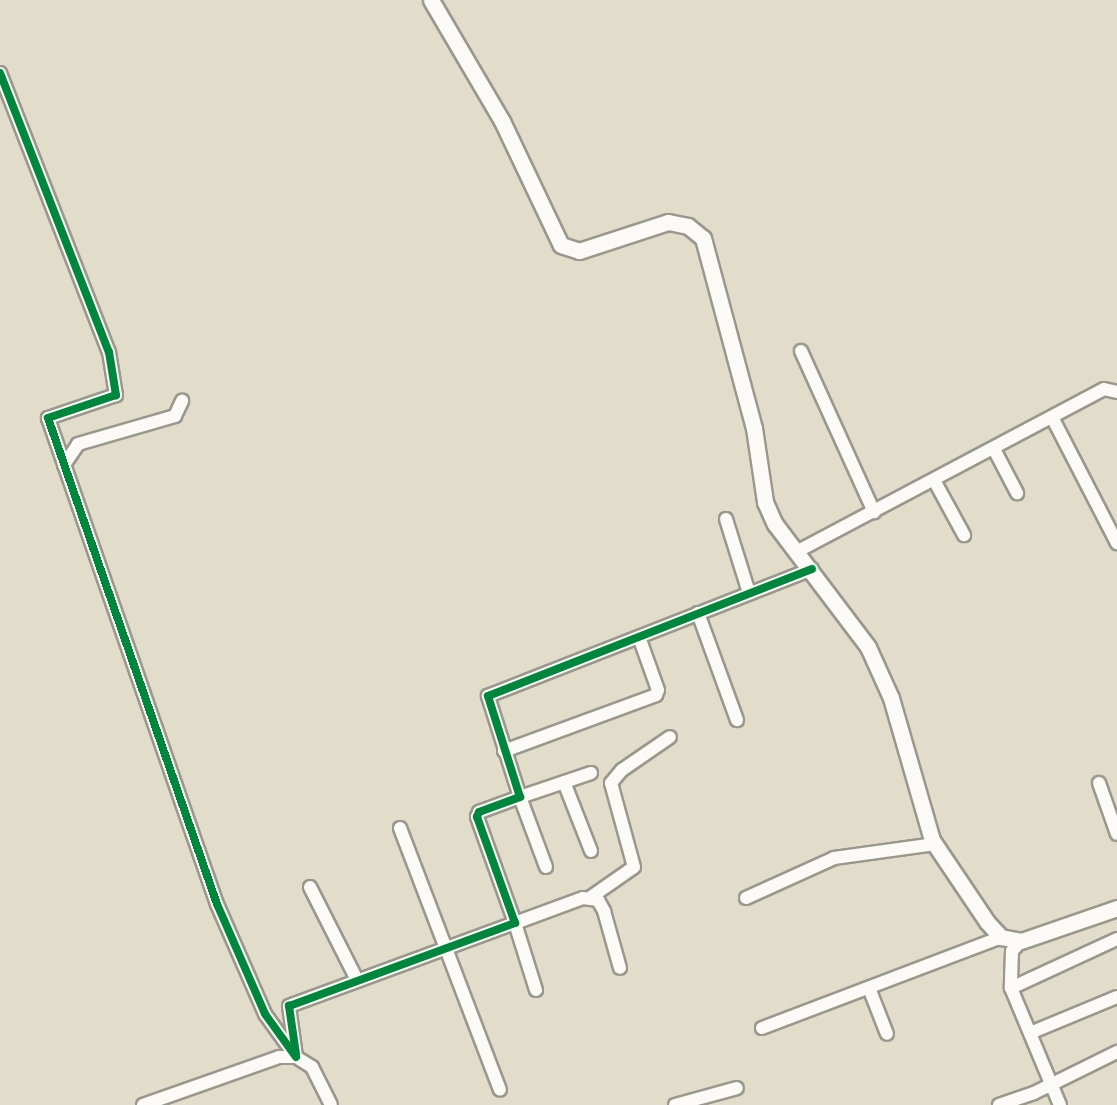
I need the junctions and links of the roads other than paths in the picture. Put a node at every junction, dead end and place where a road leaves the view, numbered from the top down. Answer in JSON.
{"nodes":[{"id":1,"x":431,"y":0,"type":"edge"},
{"id":2,"x":0,"y":73,"type":"edge"},
{"id":3,"x":801,"y":351,"type":"dead end"},
{"id":4,"x":1117,"y":392,"type":"edge"},
{"id":5,"x":182,"y":401,"type":"dead end"},
{"id":6,"x":1053,"y":419,"type":"junction"},
{"id":7,"x":994,"y":449,"type":"junction"},
{"id":8,"x":64,"y":465,"type":"junction"},
{"id":9,"x":934,"y":480,"type":"junction"},
{"id":10,"x":1017,"y":493,"type":"dead end"},
{"id":11,"x":873,"y":512,"type":"junction"},
{"id":12,"x":726,"y":519,"type":"dead end"},
{"id":13,"x":964,"y":535,"type":"dead end"},
{"id":14,"x":1117,"y":543,"type":"edge"},
{"id":15,"x":798,"y":551,"type":"junction"},
{"id":16,"x":812,"y":568,"type":"junction"},
{"id":17,"x":749,"y":593,"type":"junction"},
{"id":18,"x":698,"y":613,"type":"junction"},
{"id":19,"x":639,"y":637,"type":"junction"},
{"id":20,"x":737,"y":720,"type":"dead end"},
{"id":21,"x":670,"y":737,"type":"dead end"},
{"id":22,"x":504,"y":751,"type":"junction"},
{"id":23,"x":591,"y":773,"type":"dead end"},
{"id":24,"x":564,"y":782,"type":"junction"},
{"id":25,"x":1099,"y":783,"type":"dead end"},
{"id":26,"x":520,"y":797,"type":"junction"},
{"id":27,"x":400,"y":828,"type":"dead end"},
{"id":28,"x":1117,"y":834,"type":"edge"},
{"id":29,"x":935,"y":844,"type":"junction"},
{"id":30,"x":591,"y":851,"type":"dead end"},
{"id":31,"x":546,"y":867,"type":"dead end"},
{"id":32,"x":310,"y":887,"type":"dead end"},
{"id":33,"x":591,"y":897,"type":"junction"},
{"id":34,"x":747,"y":898,"type":"dead end"},
{"id":35,"x":1117,"y":908,"type":"edge"},
{"id":36,"x":515,"y":923,"type":"junction"},
{"id":37,"x":1001,"y":937,"type":"junction"},
{"id":38,"x":1117,"y":939,"type":"edge"},
{"id":39,"x":1021,"y":940,"type":"junction"},
{"id":40,"x":447,"y":947,"type":"junction"},
{"id":41,"x":620,"y":968,"type":"dead end"},
{"id":42,"x":357,"y":980,"type":"junction"},
{"id":43,"x":869,"y":988,"type":"junction"},
{"id":44,"x":1011,"y":988,"type":"junction"},
{"id":45,"x":536,"y":990,"type":"dead end"},
{"id":46,"x":1117,"y":997,"type":"edge"},
{"id":47,"x":762,"y":1028,"type":"dead end"},
{"id":48,"x":1030,"y":1033,"type":"junction"},
{"id":49,"x":887,"y":1034,"type":"dead end"},
{"id":50,"x":1117,"y":1052,"type":"edge"},
{"id":51,"x":296,"y":1057,"type":"junction"},
{"id":52,"x":1051,"y":1085,"type":"junction"},
{"id":53,"x":737,"y":1088,"type":"dead end"},
{"id":54,"x":500,"y":1090,"type":"dead end"},
{"id":55,"x":143,"y":1105,"type":"edge"},
{"id":56,"x":331,"y":1105,"type":"edge"},
{"id":57,"x":675,"y":1105,"type":"edge"},
{"id":58,"x":999,"y":1105,"type":"edge"},
{"id":59,"x":1060,"y":1105,"type":"edge"}],
"edges":[{"from":1,"to":15,"type":"main road"},
{"from":2,"to":8,"type":"street"},
{"from":3,"to":11,"type":"street"},
{"from":4,"to":6,"type":"street"},
{"from":5,"to":8,"type":"street"},
{"from":6,"to":7,"type":"street"},
{"from":6,"to":14,"type":"street"},
{"from":7,"to":9,"type":"street"},
{"from":7,"to":10,"type":"street"},
{"from":8,"to":51,"type":"street"},
{"from":9,"to":11,"type":"street"},
{"from":9,"to":13,"type":"street"},
{"from":11,"to":15,"type":"street"},
{"from":12,"to":17,"type":"street"},
{"from":15,"to":16,"type":"main road"},
{"from":16,"to":17,"type":"street"},
{"from":16,"to":29,"type":"main road"},
{"from":17,"to":18,"type":"street"},
{"from":18,"to":19,"type":"street"},
{"from":18,"to":20,"type":"street"},
{"from":19,"to":22,"type":"street"},
{"from":19,"to":22,"type":"street"},
{"from":21,"to":33,"type":"street"},
{"from":22,"to":26,"type":"street"},
{"from":23,"to":24,"type":"street"},
{"from":24,"to":26,"type":"street"},
{"from":24,"to":30,"type":"street"},
{"from":25,"to":28,"type":"street"},
{"from":26,"to":31,"type":"street"},
{"from":26,"to":36,"type":"street"},
{"from":27,"to":40,"type":"street"},
{"from":29,"to":34,"type":"street"},
{"from":29,"to":37,"type":"main road"},
{"from":32,"to":42,"type":"street"},
{"from":33,"to":36,"type":"street"},
{"from":33,"to":41,"type":"street"},
{"from":35,"to":39,"type":"main road"},
{"from":36,"to":40,"type":"street"},
{"from":36,"to":45,"type":"street"},
{"from":37,"to":39,"type":"main road"},
{"from":37,"to":43,"type":"street"},
{"from":38,"to":44,"type":"street"},
{"from":39,"to":44,"type":"street"},
{"from":40,"to":42,"type":"street"},
{"from":40,"to":54,"type":"street"},
{"from":42,"to":51,"type":"street"},
{"from":43,"to":47,"type":"street"},
{"from":43,"to":49,"type":"street"},
{"from":44,"to":48,"type":"street"},
{"from":46,"to":48,"type":"street"},
{"from":48,"to":52,"type":"street"},
{"from":50,"to":52,"type":"street"},
{"from":51,"to":55,"type":"street"},
{"from":51,"to":56,"type":"street"},
{"from":52,"to":58,"type":"street"},
{"from":52,"to":59,"type":"street"},
{"from":53,"to":57,"type":"street"}]}
